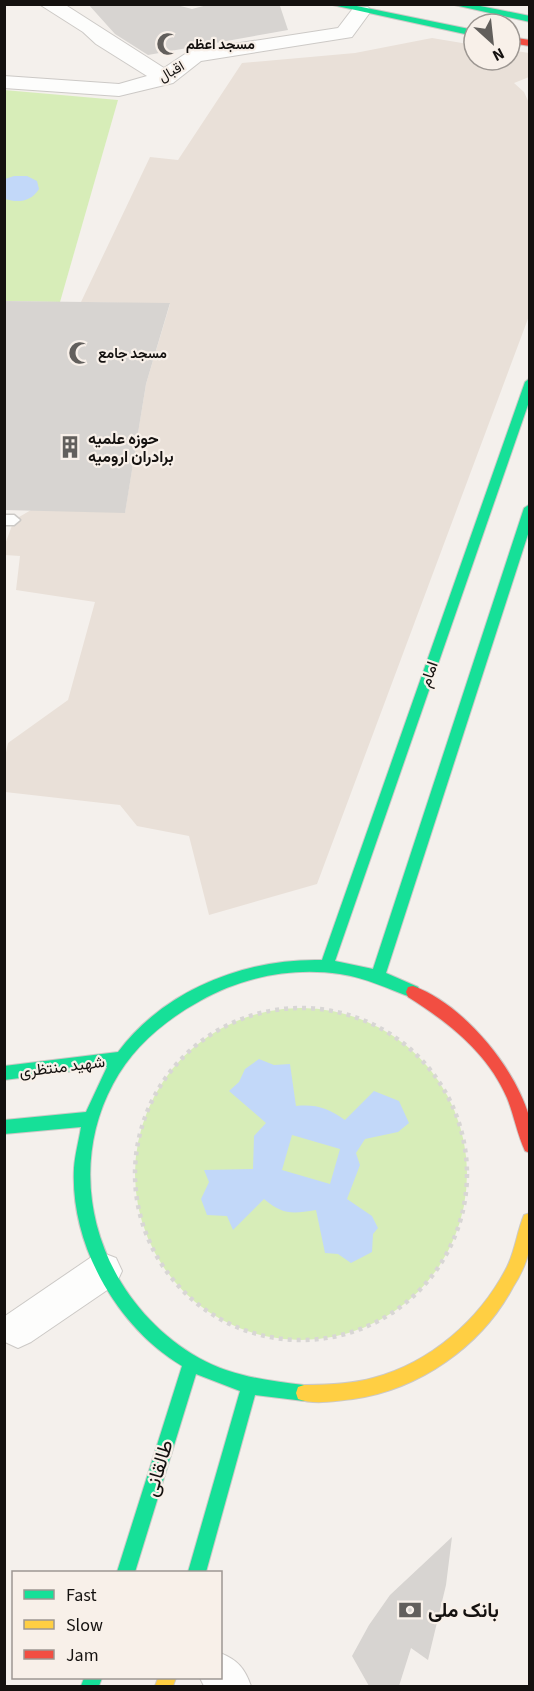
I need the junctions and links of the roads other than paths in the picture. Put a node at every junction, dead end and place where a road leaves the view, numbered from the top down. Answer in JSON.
{"nodes":[{"id":1,"x":49,"y":4,"type":"edge"},
{"id":2,"x":332,"y":4,"type":"edge"},
{"id":3,"x":394,"y":4,"type":"edge"},
{"id":4,"x":454,"y":4,"type":"edge"},
{"id":5,"x":361,"y":11,"type":"junction"},
{"id":6,"x":462,"y":17,"type":"edge"},
{"id":7,"x":530,"y":19,"type":"edge"},
{"id":8,"x":462,"y":31,"type":"edge"},
{"id":9,"x":165,"y":78,"type":"junction"},
{"id":10,"x":4,"y":82,"type":"edge"},
{"id":11,"x":530,"y":382,"type":"edge"},
{"id":12,"x":530,"y":508,"type":"edge"},
{"id":13,"x":327,"y":965,"type":"junction"},
{"id":14,"x":378,"y":976,"type":"junction"},
{"id":15,"x":118,"y":1059,"type":"junction"},
{"id":16,"x":4,"y":1073,"type":"edge"},
{"id":17,"x":91,"y":1119,"type":"junction"},
{"id":18,"x":4,"y":1127,"type":"edge"},
{"id":19,"x":530,"y":1146,"type":"edge"},
{"id":20,"x":530,"y":1220,"type":"edge"},
{"id":21,"x":530,"y":1263,"type":"edge"},
{"id":22,"x":103,"y":1271,"type":"junction"},
{"id":23,"x":514,"y":1271,"type":"junction"},
{"id":24,"x":18,"y":1329,"type":"dead end"},
{"id":25,"x":190,"y":1364,"type":"junction"},
{"id":26,"x":249,"y":1388,"type":"junction"},
{"id":27,"x":126,"y":1571,"type":"edge"},
{"id":28,"x":197,"y":1571,"type":"edge"}],
"edges":[{"from":1,"to":9,"type":"street"},
{"from":2,"to":5,"type":"main road"},
{"from":3,"to":6,"type":"main road"},
{"from":4,"to":7,"type":"main road"},
{"from":5,"to":8,"type":"main road"},
{"from":5,"to":9,"type":"street","name":"اقبال"},
{"from":9,"to":10,"type":"street","name":"اقبال"},
{"from":11,"to":13,"type":"main road","name":"امام"},
{"from":12,"to":14,"type":"main road"},
{"from":13,"to":14,"type":"main road"},
{"from":13,"to":15,"type":"main road"},
{"from":14,"to":19,"type":"main road"},
{"from":15,"to":16,"type":"main road","name":"شهید منتظری"},
{"from":15,"to":17,"type":"main road"},
{"from":17,"to":18,"type":"main road"},
{"from":17,"to":22,"type":"main road"},
{"from":20,"to":23,"type":"main road"},
{"from":21,"to":23,"type":"main road"},
{"from":22,"to":24,"type":"street"},
{"from":22,"to":25,"type":"main road"},
{"from":23,"to":26,"type":"main road"},
{"from":25,"to":26,"type":"main road"},
{"from":25,"to":27,"type":"main road","name":"طالقانی"},
{"from":26,"to":28,"type":"main road"}]}
